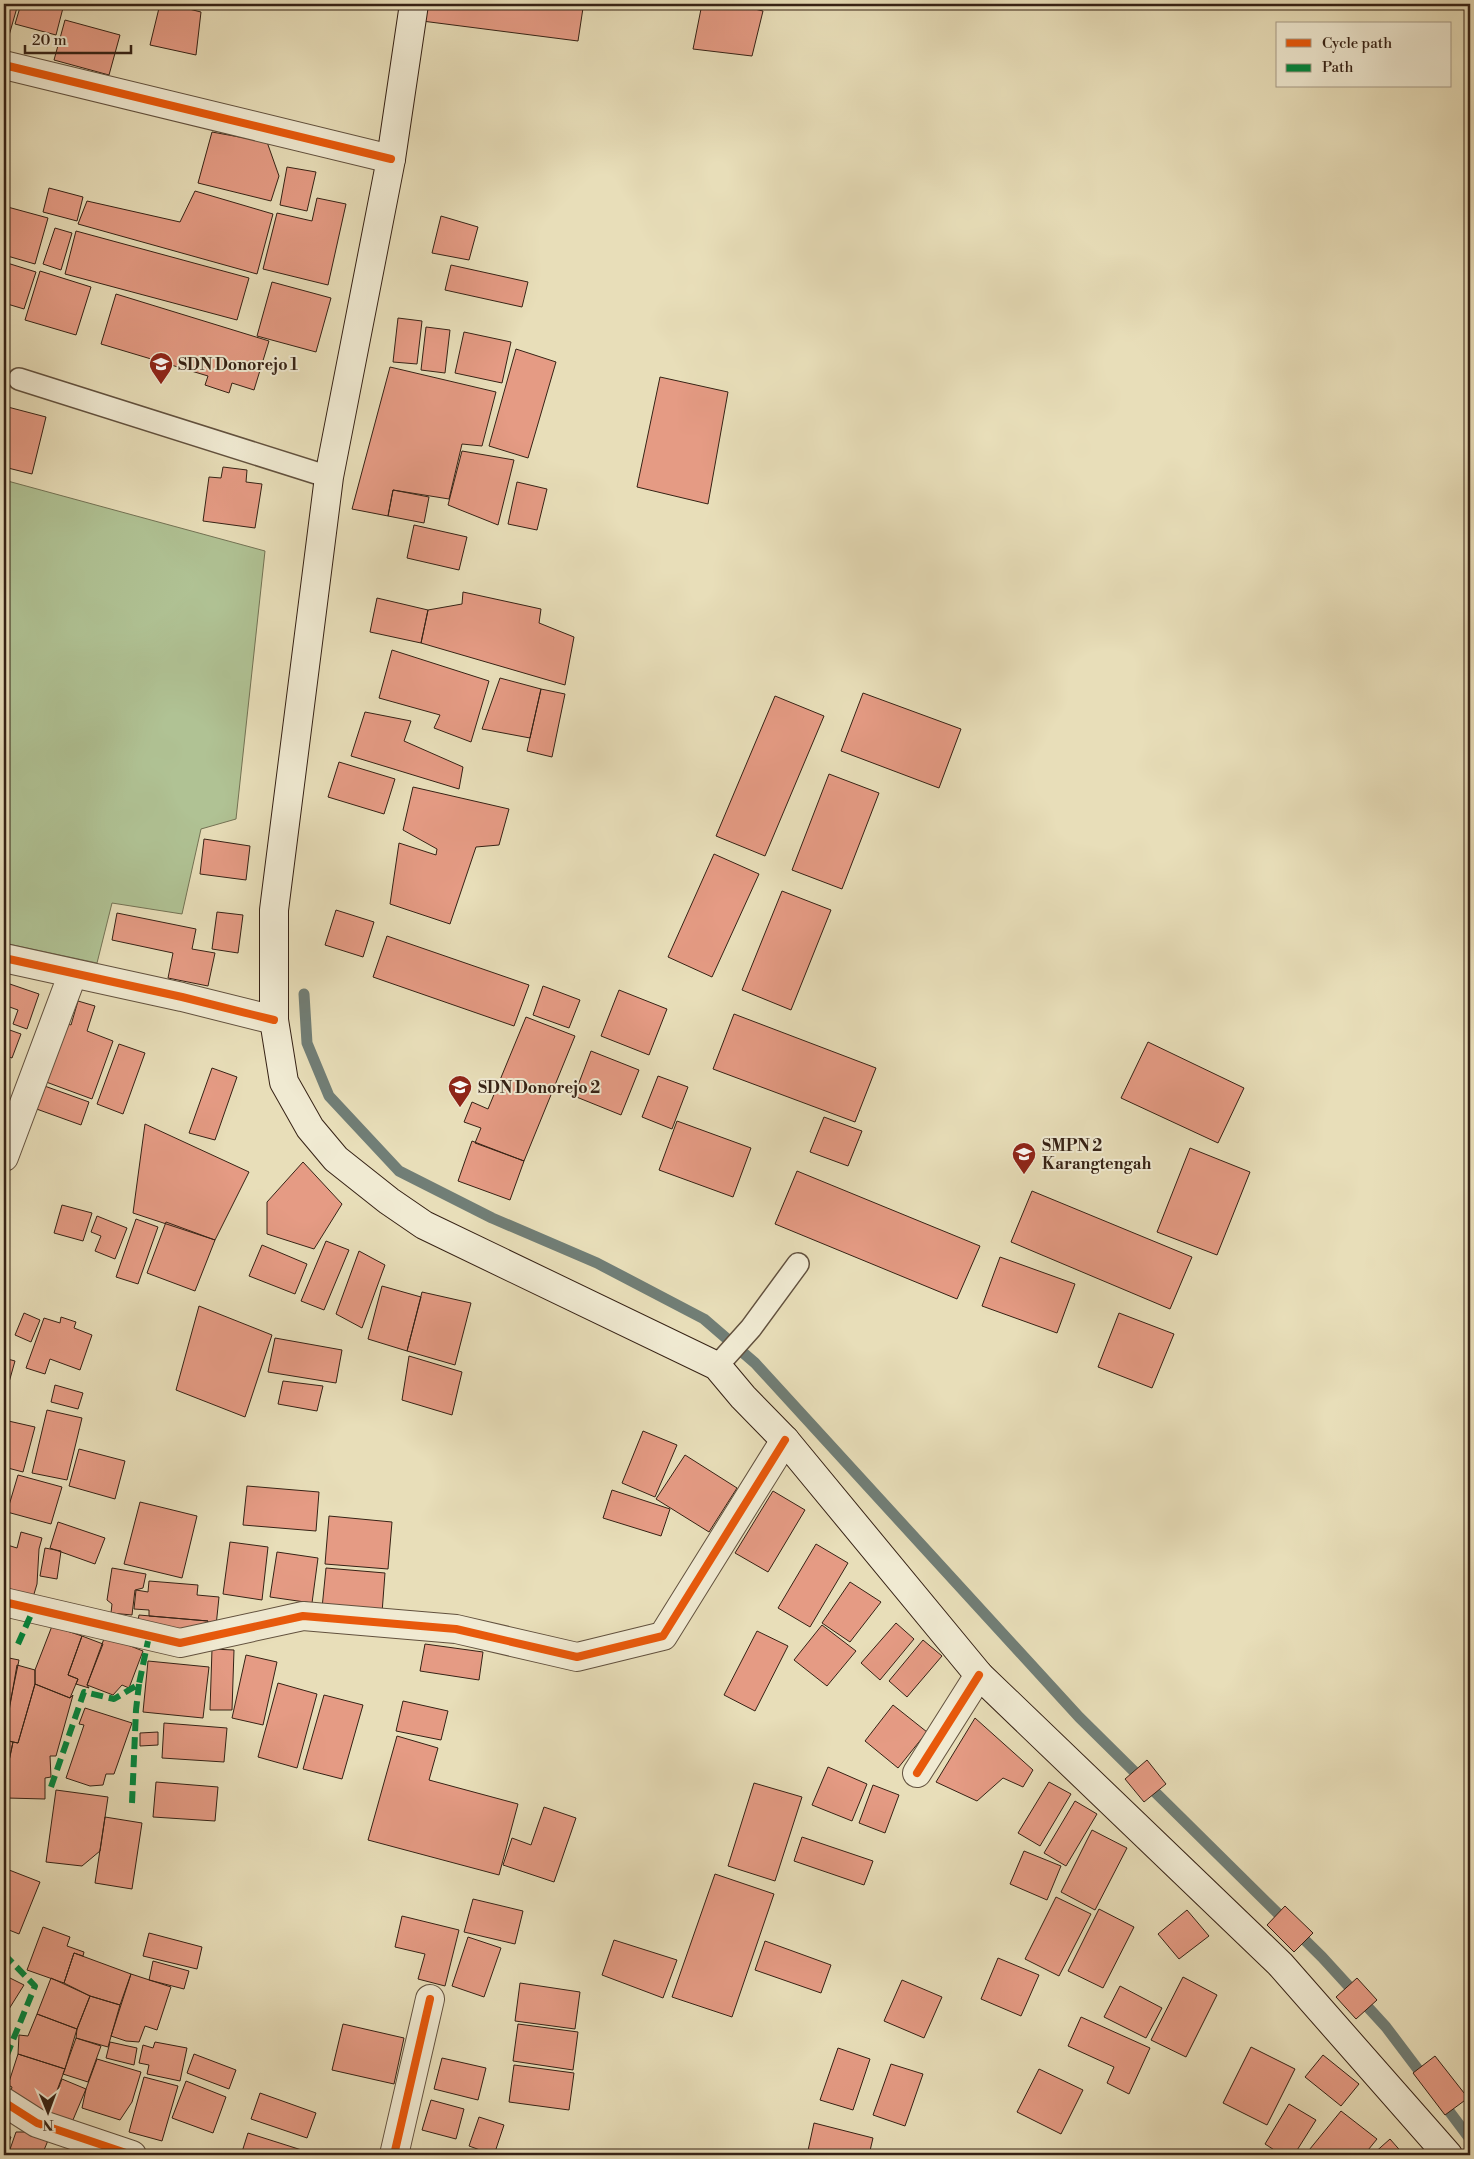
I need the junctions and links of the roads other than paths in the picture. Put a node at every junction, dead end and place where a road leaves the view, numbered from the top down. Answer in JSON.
{"nodes":[{"id":1,"x":414,"y":4,"type":"edge"},
{"id":2,"x":4,"y":65,"type":"edge"},
{"id":3,"x":391,"y":159,"type":"junction"},
{"id":4,"x":19,"y":379,"type":"dead end"},
{"id":5,"x":329,"y":477,"type":"junction"},
{"id":6,"x":4,"y":958,"type":"edge"},
{"id":7,"x":73,"y":973,"type":"junction"},
{"id":8,"x":274,"y":1020,"type":"junction"},
{"id":9,"x":4,"y":1157,"type":"edge"},
{"id":10,"x":798,"y":1264,"type":"dead end"},
{"id":11,"x":724,"y":1360,"type":"junction"},
{"id":12,"x":785,"y":1440,"type":"junction"},
{"id":13,"x":4,"y":1602,"type":"edge"},
{"id":14,"x":979,"y":1676,"type":"junction"},
{"id":15,"x":917,"y":1773,"type":"dead end"},
{"id":16,"x":430,"y":1999,"type":"dead end"},
{"id":17,"x":4,"y":2102,"type":"edge"},
{"id":18,"x":132,"y":2155,"type":"edge"},
{"id":19,"x":394,"y":2155,"type":"edge"},
{"id":20,"x":1448,"y":2155,"type":"edge"}],
"edges":[{"from":1,"to":3,"type":"main road"},
{"from":2,"to":3,"type":"main road"},
{"from":3,"to":5,"type":"main road"},
{"from":4,"to":5,"type":"lane"},
{"from":5,"to":8,"type":"main road"},
{"from":6,"to":7,"type":"main road"},
{"from":7,"to":8,"type":"main road"},
{"from":7,"to":9,"type":"main road"},
{"from":8,"to":11,"type":"main road"},
{"from":10,"to":11,"type":"lane"},
{"from":11,"to":12,"type":"main road"},
{"from":12,"to":13,"type":"main road"},
{"from":12,"to":14,"type":"main road"},
{"from":14,"to":15,"type":"main road"},
{"from":14,"to":20,"type":"main road"},
{"from":16,"to":19,"type":"main road"},
{"from":17,"to":18,"type":"main road"}]}
